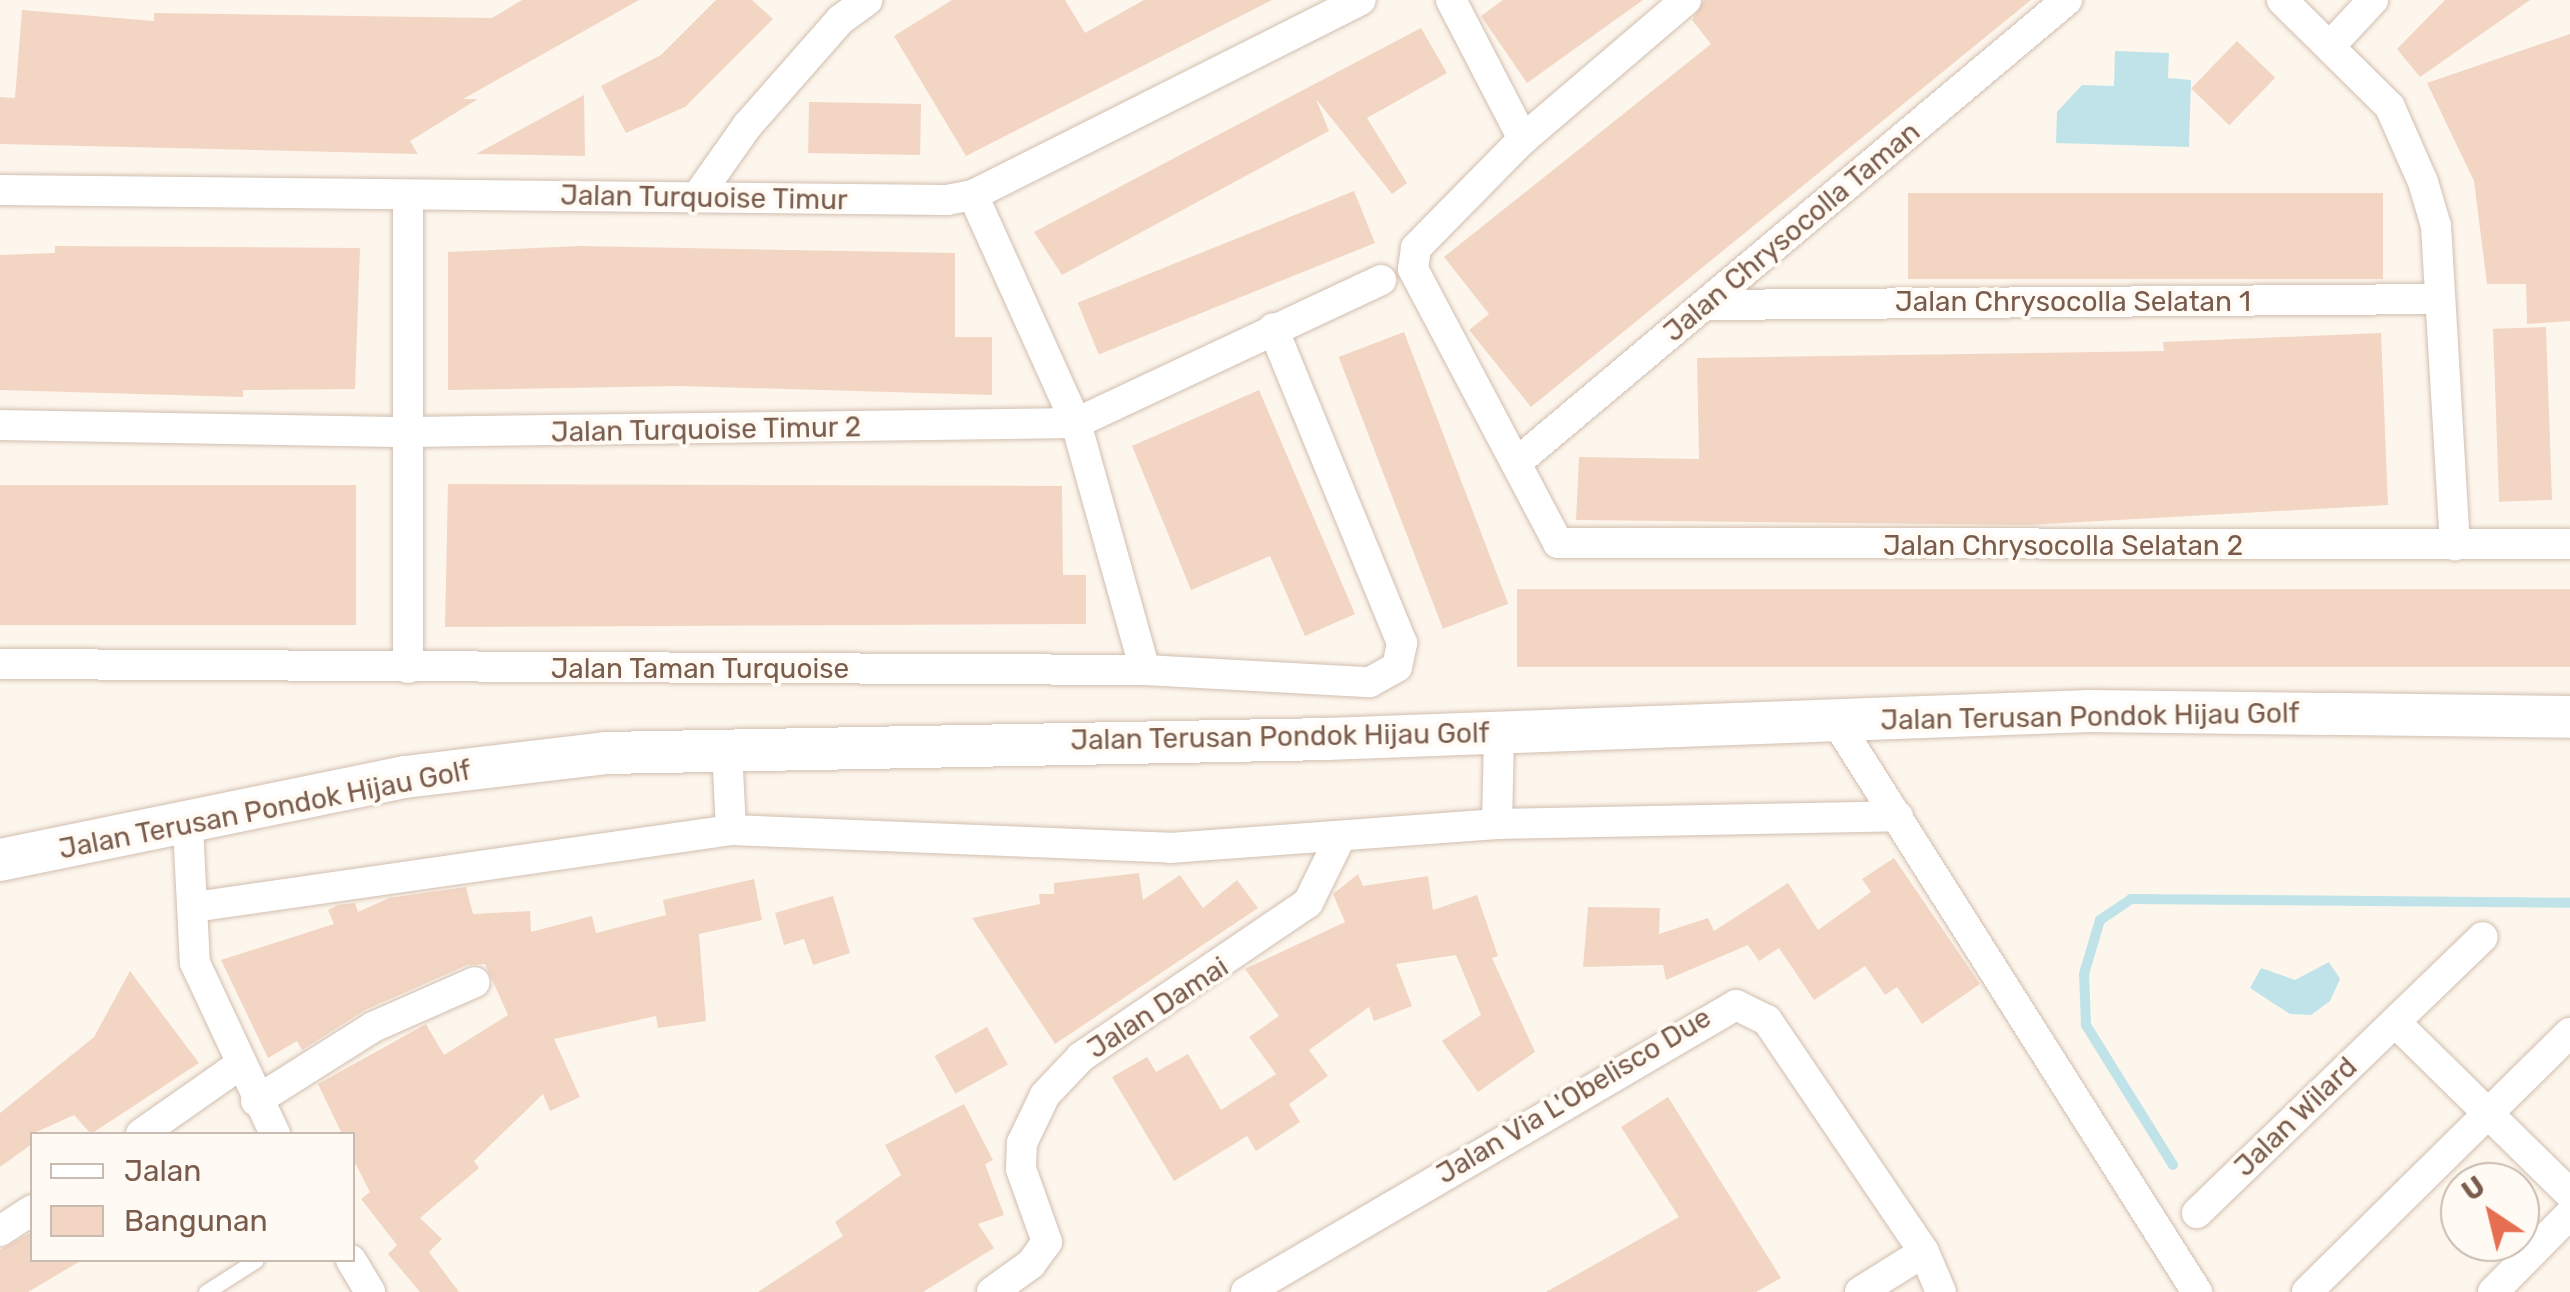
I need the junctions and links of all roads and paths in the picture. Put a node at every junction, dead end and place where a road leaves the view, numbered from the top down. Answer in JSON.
{"nodes":[{"id":1,"x":868,"y":0,"type":"edge"},
{"id":2,"x":1361,"y":0,"type":"edge"},
{"id":3,"x":1451,"y":0,"type":"edge"},
{"id":4,"x":1686,"y":0,"type":"edge"},
{"id":5,"x":2068,"y":0,"type":"edge"},
{"id":6,"x":2373,"y":0,"type":"edge"},
{"id":7,"x":2285,"y":1,"type":"edge"},
{"id":8,"x":2333,"y":43,"type":"junction"},
{"id":9,"x":1523,"y":138,"type":"junction"},
{"id":10,"x":0,"y":190,"type":"edge"},
{"id":11,"x":973,"y":194,"type":"junction"},
{"id":12,"x":408,"y":195,"type":"junction"},
{"id":13,"x":697,"y":198,"type":"junction"},
{"id":14,"x":1381,"y":280,"type":"dead end"},
{"id":15,"x":2439,"y":299,"type":"junction"},
{"id":16,"x":1706,"y":305,"type":"junction"},
{"id":17,"x":1273,"y":328,"type":"junction"},
{"id":18,"x":1076,"y":423,"type":"junction"},
{"id":19,"x":0,"y":425,"type":"edge"},
{"id":20,"x":410,"y":432,"type":"junction"},
{"id":21,"x":1516,"y":463,"type":"junction"},
{"id":22,"x":2570,"y":544,"type":"edge"},
{"id":23,"x":2454,"y":545,"type":"junction"},
{"id":24,"x":0,"y":664,"type":"edge"},
{"id":25,"x":408,"y":668,"type":"junction"},
{"id":26,"x":1145,"y":670,"type":"junction"},
{"id":27,"x":2570,"y":717,"type":"edge"},
{"id":28,"x":1836,"y":721,"type":"junction"},
{"id":29,"x":1499,"y":733,"type":"junction"},
{"id":30,"x":727,"y":750,"type":"junction"},
{"id":31,"x":1898,"y":816,"type":"junction"},
{"id":32,"x":1497,"y":824,"type":"junction"},
{"id":33,"x":188,"y":828,"type":"junction"},
{"id":34,"x":731,"y":830,"type":"junction"},
{"id":35,"x":1340,"y":838,"type":"junction"},
{"id":36,"x":0,"y":860,"type":"edge"},
{"id":37,"x":194,"y":907,"type":"junction"},
{"id":38,"x":2484,"y":937,"type":"dead end"},
{"id":39,"x":475,"y":982,"type":"dead end"},
{"id":40,"x":2395,"y":1022,"type":"junction"},
{"id":41,"x":2570,"y":1033,"type":"edge"},
{"id":42,"x":238,"y":1066,"type":"junction"},
{"id":43,"x":256,"y":1101,"type":"junction"},
{"id":44,"x":2488,"y":1113,"type":"junction"},
{"id":45,"x":144,"y":1132,"type":"edge"},
{"id":46,"x":274,"y":1132,"type":"edge"},
{"id":47,"x":2570,"y":1194,"type":"edge"},
{"id":48,"x":30,"y":1211,"type":"edge"},
{"id":49,"x":2197,"y":1213,"type":"dead end"},
{"id":50,"x":2570,"y":1214,"type":"edge"},
{"id":51,"x":0,"y":1231,"type":"edge"},
{"id":52,"x":1924,"y":1252,"type":"junction"},
{"id":53,"x":253,"y":1262,"type":"edge"},
{"id":54,"x":352,"y":1262,"type":"edge"},
{"id":55,"x":206,"y":1292,"type":"edge"},
{"id":56,"x":370,"y":1292,"type":"edge"},
{"id":57,"x":992,"y":1292,"type":"edge"},
{"id":58,"x":1246,"y":1292,"type":"edge"},
{"id":59,"x":1860,"y":1292,"type":"edge"},
{"id":60,"x":1941,"y":1292,"type":"edge"},
{"id":61,"x":2197,"y":1292,"type":"edge"},
{"id":62,"x":2307,"y":1292,"type":"edge"},
{"id":63,"x":2493,"y":1292,"type":"edge"}],
"edges":[{"from":1,"to":13,"type":"street"},
{"from":2,"to":11,"type":"street","name":"Jalan Turquoise Timur"},
{"from":3,"to":9,"type":"street"},
{"from":4,"to":9,"type":"street"},
{"from":5,"to":16,"type":"street","name":"Jalan Chrysocolla Taman"},
{"from":6,"to":8,"type":"street"},
{"from":7,"to":8,"type":"street"},
{"from":8,"to":15,"type":"street"},
{"from":9,"to":21,"type":"street"},
{"from":10,"to":12,"type":"street","name":"Jalan Turquoise Timur"},
{"from":11,"to":13,"type":"street","name":"Jalan Turquoise Timur"},
{"from":11,"to":18,"type":"street"},
{"from":12,"to":13,"type":"street","name":"Jalan Turquoise Timur"},
{"from":12,"to":20,"type":"street"},
{"from":14,"to":17,"type":"street","name":"Jalan Turquoise Timur 2"},
{"from":15,"to":16,"type":"street","name":"Jalan Chrysocolla Selatan 1"},
{"from":15,"to":23,"type":"street"},
{"from":16,"to":21,"type":"street","name":"Jalan Chrysocolla Taman"},
{"from":17,"to":18,"type":"street","name":"Jalan Turquoise Timur 2"},
{"from":17,"to":26,"type":"street","name":"Jalan Taman Turquoise"},
{"from":18,"to":20,"type":"street","name":"Jalan Turquoise Timur 2"},
{"from":18,"to":26,"type":"street"},
{"from":19,"to":20,"type":"street","name":"Jalan Turquoise Timur 2"},
{"from":20,"to":25,"type":"street"},
{"from":21,"to":23,"type":"street","name":"Jalan Chrysocolla Selatan 2"},
{"from":22,"to":23,"type":"street","name":"Jalan Chrysocolla Selatan 2"},
{"from":24,"to":25,"type":"street","name":"Jalan Taman Turquoise"},
{"from":25,"to":26,"type":"street","name":"Jalan Taman Turquoise"},
{"from":27,"to":28,"type":"main road","name":"Jalan Terusan Pondok Hijau Golf"},
{"from":28,"to":29,"type":"main road","name":"Jalan Terusan Pondok Hijau Golf"},
{"from":28,"to":31,"type":"street"},
{"from":29,"to":30,"type":"main road","name":"Jalan Terusan Pondok Hijau Golf"},
{"from":29,"to":32,"type":"street"},
{"from":30,"to":33,"type":"main road","name":"Jalan Terusan Pondok Hijau Golf"},
{"from":30,"to":34,"type":"street"},
{"from":31,"to":32,"type":"street"},
{"from":31,"to":61,"type":"street"},
{"from":32,"to":35,"type":"street"},
{"from":33,"to":36,"type":"main road","name":"Jalan Terusan Pondok Hijau Golf"},
{"from":33,"to":37,"type":"street"},
{"from":34,"to":35,"type":"street"},
{"from":34,"to":37,"type":"street"},
{"from":35,"to":57,"type":"street","name":"Jalan Damai"},
{"from":37,"to":42,"type":"street"},
{"from":38,"to":40,"type":"street","name":"Jalan Wilard"},
{"from":39,"to":43,"type":"street"},
{"from":40,"to":44,"type":"street"},
{"from":40,"to":49,"type":"street","name":"Jalan Wilard"},
{"from":41,"to":44,"type":"street"},
{"from":42,"to":43,"type":"street"},
{"from":42,"to":45,"type":"street"},
{"from":43,"to":46,"type":"street"},
{"from":44,"to":47,"type":"street"},
{"from":44,"to":62,"type":"street"},
{"from":48,"to":51,"type":"street"},
{"from":50,"to":63,"type":"street"},
{"from":52,"to":58,"type":"street","name":"Jalan Via L'Obelisco Due"},
{"from":52,"to":59,"type":"street"},
{"from":52,"to":60,"type":"street","name":"Jalan Via L'Obelisco Due"},
{"from":53,"to":55,"type":"lane"},
{"from":54,"to":56,"type":"street"}]}
